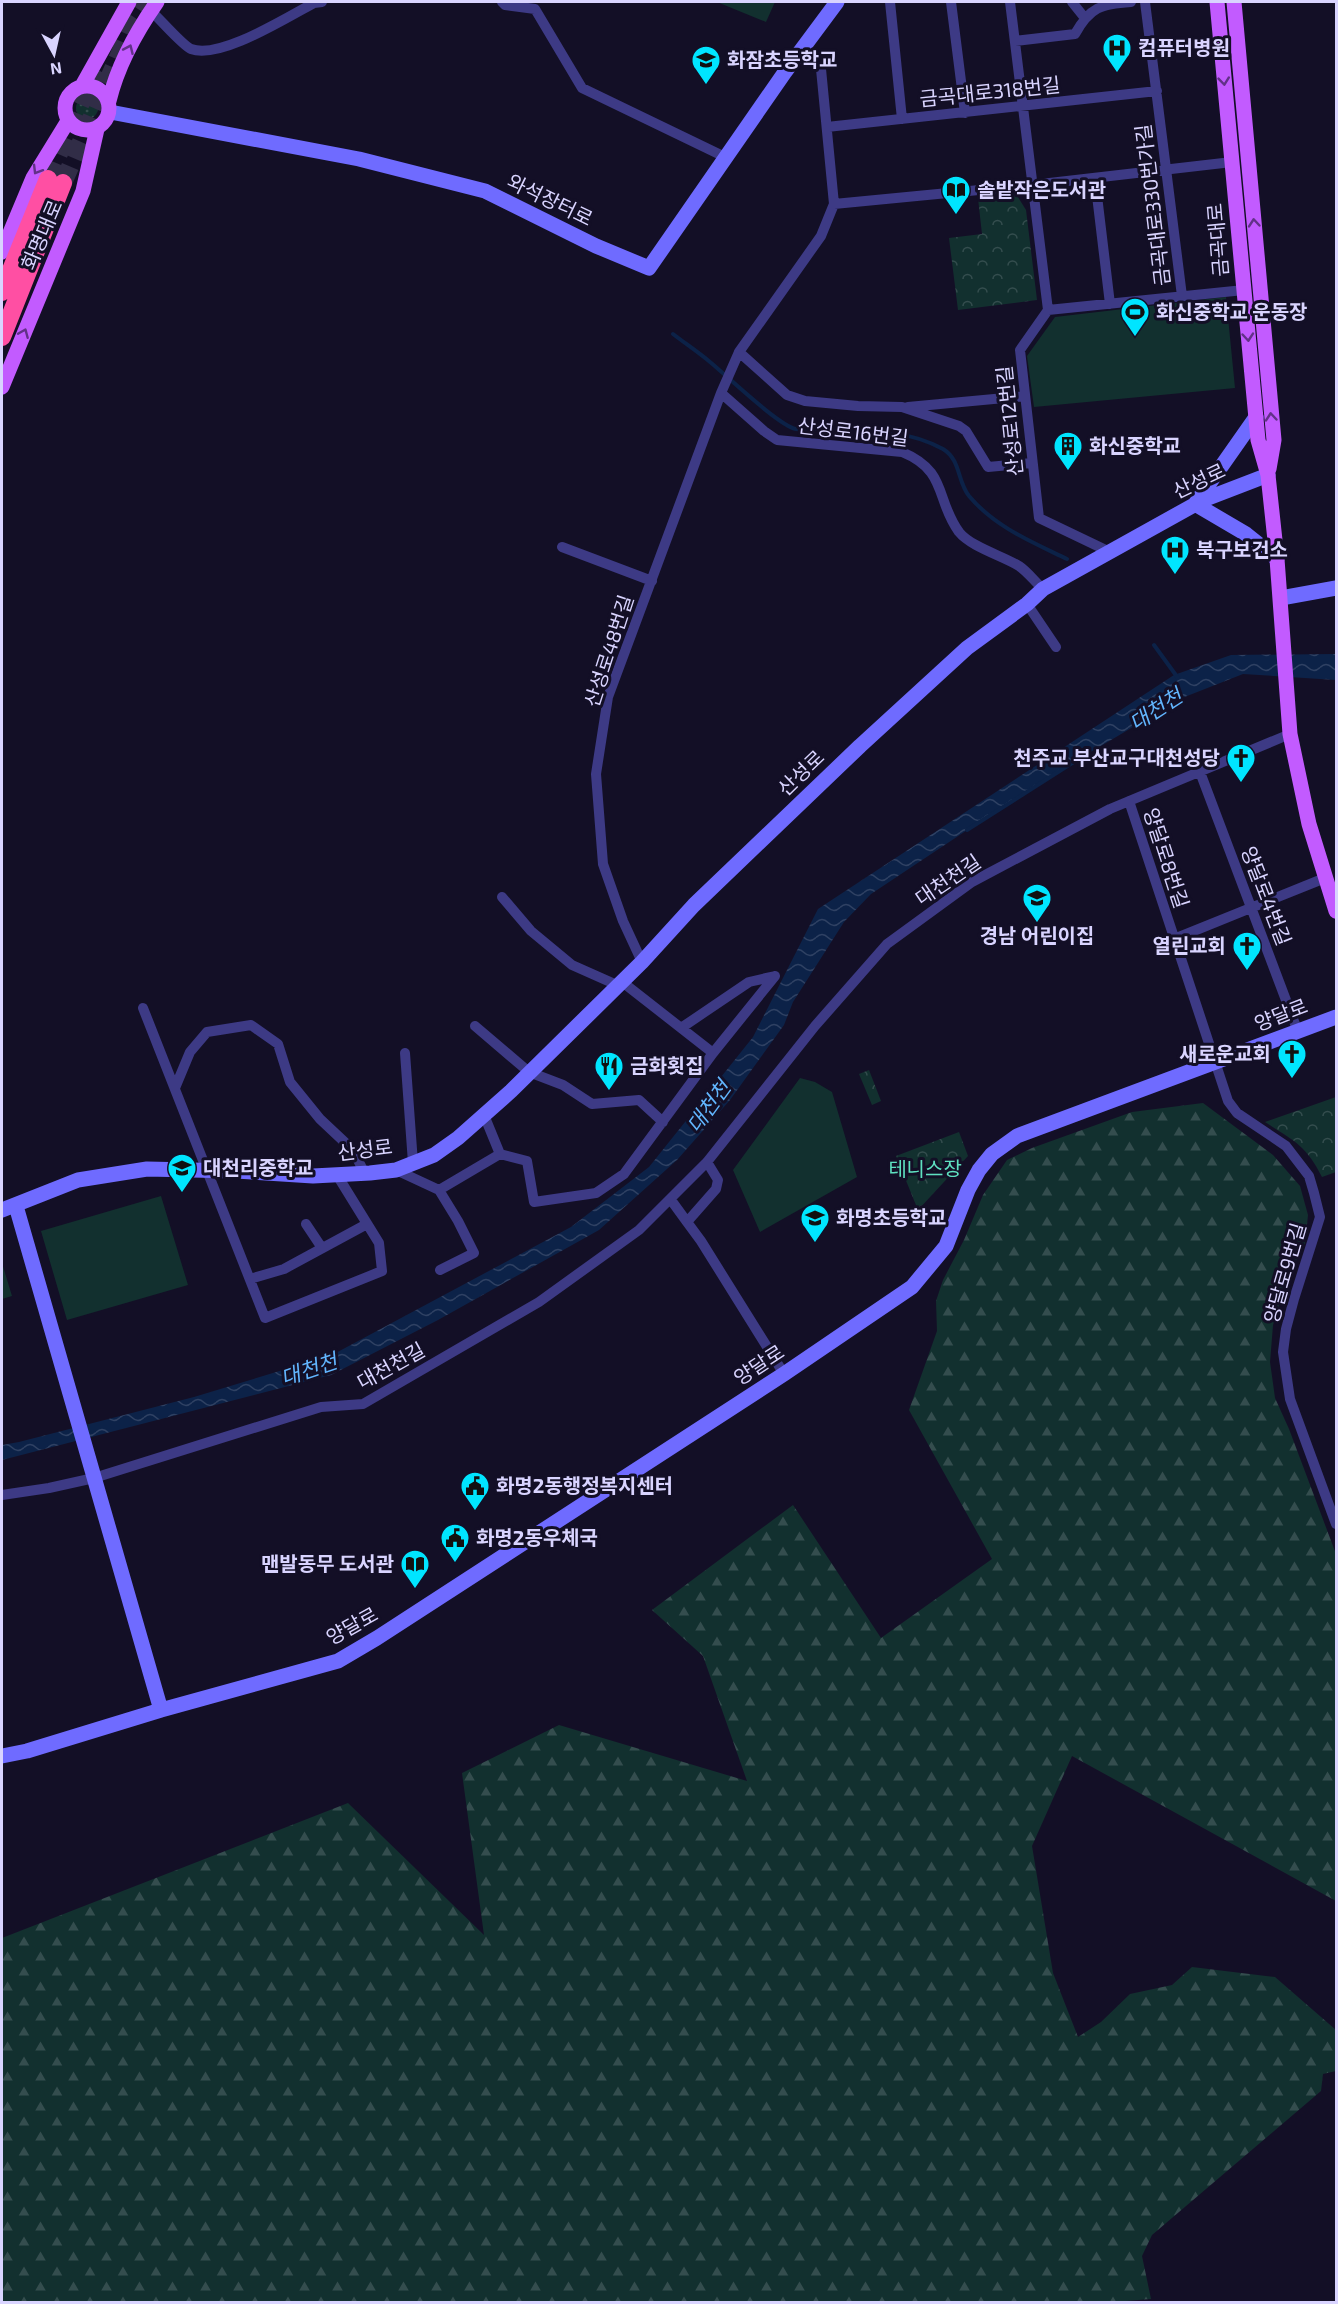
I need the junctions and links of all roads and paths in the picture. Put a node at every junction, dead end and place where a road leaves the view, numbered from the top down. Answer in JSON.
{"nodes":[{"id":1,"x":129,"y":2,"type":"edge"},
{"id":2,"x":322,"y":2,"type":"edge"},
{"id":3,"x":502,"y":2,"type":"edge"},
{"id":4,"x":837,"y":2,"type":"edge"},
{"id":5,"x":890,"y":2,"type":"edge"},
{"id":6,"x":951,"y":2,"type":"edge"},
{"id":7,"x":1010,"y":2,"type":"edge"},
{"id":8,"x":1072,"y":2,"type":"edge"},
{"id":9,"x":1131,"y":2,"type":"edge"},
{"id":10,"x":1145,"y":2,"type":"edge"},
{"id":11,"x":1217,"y":2,"type":"edge"},
{"id":12,"x":1234,"y":2,"type":"edge"},
{"id":13,"x":154,"y":6,"type":"edge"},
{"id":14,"x":1084,"y":17,"type":"junction"},
{"id":15,"x":1015,"y":41,"type":"junction"},
{"id":16,"x":821,"y":69,"type":"dead end"},
{"id":17,"x":82,"y":86,"type":"junction"},
{"id":18,"x":1157,"y":92,"type":"junction"},
{"id":19,"x":109,"y":106,"type":"junction"},
{"id":20,"x":1023,"y":107,"type":"junction"},
{"id":21,"x":965,"y":113,"type":"junction"},
{"id":22,"x":902,"y":119,"type":"junction"},
{"id":23,"x":68,"y":121,"type":"junction"},
{"id":24,"x":827,"y":127,"type":"junction"},
{"id":25,"x":97,"y":129,"type":"junction"},
{"id":26,"x":725,"y":158,"type":"junction"},
{"id":27,"x":1232,"y":162,"type":"junction"},
{"id":28,"x":1167,"y":170,"type":"junction"},
{"id":29,"x":1095,"y":178,"type":"junction"},
{"id":30,"x":1032,"y":185,"type":"junction"},
{"id":31,"x":834,"y":204,"type":"junction"},
{"id":32,"x":2,"y":252,"type":"edge"},
{"id":33,"x":1244,"y":290,"type":"junction"},
{"id":34,"x":2,"y":292,"type":"edge"},
{"id":35,"x":1182,"y":296,"type":"junction"},
{"id":36,"x":1110,"y":304,"type":"junction"},
{"id":37,"x":1048,"y":310,"type":"junction"},
{"id":38,"x":2,"y":337,"type":"edge"},
{"id":39,"x":739,"y":352,"type":"junction"},
{"id":40,"x":2,"y":387,"type":"edge"},
{"id":41,"x":721,"y":393,"type":"junction"},
{"id":42,"x":1025,"y":396,"type":"junction"},
{"id":43,"x":902,"y":407,"type":"junction"},
{"id":44,"x":1256,"y":417,"type":"junction"},
{"id":45,"x":1032,"y":463,"type":"junction"},
{"id":46,"x":1268,"y":475,"type":"junction"},
{"id":47,"x":1195,"y":504,"type":"junction"},
{"id":48,"x":562,"y":547,"type":"dead end"},
{"id":49,"x":1110,"y":552,"type":"junction"},
{"id":50,"x":1277,"y":559,"type":"junction"},
{"id":51,"x":652,"y":581,"type":"junction"},
{"id":52,"x":1336,"y":588,"type":"edge"},
{"id":53,"x":1042,"y":589,"type":"junction"},
{"id":54,"x":1281,"y":598,"type":"junction"},
{"id":55,"x":1027,"y":604,"type":"junction"},
{"id":56,"x":1056,"y":647,"type":"dead end"},
{"id":57,"x":1289,"y":733,"type":"junction"},
{"id":58,"x":1200,"y":772,"type":"junction"},
{"id":59,"x":1129,"y":801,"type":"junction"},
{"id":60,"x":1325,"y":878,"type":"junction"},
{"id":61,"x":502,"y":897,"type":"dead end"},
{"id":62,"x":1251,"y":909,"type":"junction"},
{"id":63,"x":1336,"y":911,"type":"edge"},
{"id":64,"x":1174,"y":939,"type":"junction"},
{"id":65,"x":642,"y":962,"type":"junction"},
{"id":66,"x":619,"y":983,"type":"junction"},
{"id":67,"x":143,"y":1008,"type":"dead end"},
{"id":68,"x":1336,"y":1017,"type":"edge"},
{"id":69,"x":475,"y":1026,"type":"dead end"},
{"id":70,"x":681,"y":1028,"type":"junction"},
{"id":71,"x":1298,"y":1032,"type":"junction"},
{"id":72,"x":405,"y":1053,"type":"dead end"},
{"id":73,"x":713,"y":1053,"type":"junction"},
{"id":74,"x":1215,"y":1063,"type":"junction"},
{"id":75,"x":529,"y":1072,"type":"junction"},
{"id":76,"x":175,"y":1088,"type":"junction"},
{"id":77,"x":484,"y":1115,"type":"junction"},
{"id":78,"x":663,"y":1122,"type":"junction"},
{"id":79,"x":500,"y":1154,"type":"junction"},
{"id":80,"x":707,"y":1162,"type":"junction"},
{"id":81,"x":413,"y":1163,"type":"junction"},
{"id":82,"x":208,"y":1170,"type":"junction"},
{"id":83,"x":396,"y":1170,"type":"junction"},
{"id":84,"x":365,"y":1174,"type":"junction"},
{"id":85,"x":337,"y":1175,"type":"junction"},
{"id":86,"x":439,"y":1190,"type":"junction"},
{"id":87,"x":670,"y":1200,"type":"junction"},
{"id":88,"x":9,"y":1208,"type":"edge"},
{"id":89,"x":687,"y":1222,"type":"junction"},
{"id":90,"x":306,"y":1224,"type":"dead end"},
{"id":91,"x":367,"y":1224,"type":"junction"},
{"id":92,"x":322,"y":1248,"type":"junction"},
{"id":93,"x":440,"y":1270,"type":"dead end"},
{"id":94,"x":250,"y":1279,"type":"junction"},
{"id":95,"x":784,"y":1374,"type":"junction"},
{"id":96,"x":92,"y":1472,"type":"junction"},
{"id":97,"x":2,"y":1495,"type":"edge"},
{"id":98,"x":1336,"y":1524,"type":"edge"},
{"id":99,"x":160,"y":1710,"type":"junction"},
{"id":100,"x":2,"y":1756,"type":"edge"}],
"edges":[{"from":1,"to":17,"type":"main road"},
{"from":2,"to":13,"type":"street"},
{"from":3,"to":26,"type":"street"},
{"from":4,"to":26,"type":"main road","name":"와석장터로"},
{"from":5,"to":22,"type":"street"},
{"from":6,"to":21,"type":"street"},
{"from":7,"to":15,"type":"street"},
{"from":8,"to":14,"type":"street"},
{"from":9,"to":14,"type":"street"},
{"from":10,"to":18,"type":"street","name":"금곡대로330번가길"},
{"from":11,"to":27,"type":"main road","name":"금곡대로","one_way":true},
{"from":46,"to":12,"type":"main road","name":"금곡대로","one_way":true},
{"from":19,"to":13,"type":"main road","one_way":true},
{"from":14,"to":15,"type":"street"},
{"from":15,"to":20,"type":"street"},
{"from":16,"to":24,"type":"street"},
{"from":17,"to":19,"type":"main road"},
{"from":17,"to":23,"type":"main road"},
{"from":18,"to":20,"type":"street","name":"금곡대로318번길"},
{"from":18,"to":28,"type":"street","name":"금곡대로330번가길"},
{"from":19,"to":25,"type":"main road"},
{"from":19,"to":26,"type":"main road","name":"와석장터로"},
{"from":20,"to":21,"type":"street","name":"금곡대로318번길"},
{"from":20,"to":30,"type":"street"},
{"from":21,"to":22,"type":"street","name":"금곡대로318번길"},
{"from":22,"to":24,"type":"street","name":"금곡대로318번길"},
{"from":23,"to":25,"type":"main road"},
{"from":23,"to":32,"type":"main road","name":"화명대로","one_way":true},
{"from":24,"to":31,"type":"street"},
{"from":40,"to":25,"type":"main road","name":"화명대로","one_way":true},
{"from":27,"to":28,"type":"street"},
{"from":27,"to":33,"type":"main road","name":"금곡대로"},
{"from":28,"to":29,"type":"street"},
{"from":28,"to":35,"type":"street","name":"금곡대로330번가길"},
{"from":29,"to":30,"type":"street"},
{"from":29,"to":36,"type":"street"},
{"from":30,"to":31,"type":"street"},
{"from":30,"to":37,"type":"street"},
{"from":31,"to":39,"type":"street","name":"산성로48번길"},
{"from":33,"to":35,"type":"street","name":"금곡대로330번가길"},
{"from":33,"to":44,"type":"main road","name":"금곡대로","one_way":true},
{"from":34,"to":38,"type":"highway"},
{"from":35,"to":36,"type":"street","name":"금곡대로330번가길"},
{"from":36,"to":37,"type":"street","name":"금곡대로330번가길"},
{"from":37,"to":42,"type":"street","name":"산성로12번길"},
{"from":39,"to":41,"type":"street","name":"산성로48번길"},
{"from":39,"to":43,"type":"street"},
{"from":41,"to":51,"type":"street","name":"산성로48번길"},
{"from":41,"to":53,"type":"street","name":"산성로16번길"},
{"from":42,"to":43,"type":"street"},
{"from":42,"to":45,"type":"street","name":"산성로12번길"},
{"from":43,"to":45,"type":"street"},
{"from":44,"to":46,"type":"main road","name":"금곡대로"},
{"from":44,"to":47,"type":"main road"},
{"from":45,"to":49,"type":"street","name":"산성로12번길"},
{"from":46,"to":47,"type":"main road","name":"산성로"},
{"from":46,"to":50,"type":"main road","name":"금곡대로"},
{"from":47,"to":49,"type":"main road","name":"산성로"},
{"from":47,"to":50,"type":"main road"},
{"from":48,"to":51,"type":"street"},
{"from":49,"to":53,"type":"main road","name":"산성로"},
{"from":50,"to":54,"type":"main road","name":"금곡대로"},
{"from":51,"to":65,"type":"street","name":"산성로48번길"},
{"from":52,"to":54,"type":"main road"},
{"from":53,"to":55,"type":"main road","name":"산성로"},
{"from":54,"to":57,"type":"main road","name":"금곡대로"},
{"from":55,"to":56,"type":"street"},
{"from":55,"to":65,"type":"main road","name":"산성로"},
{"from":57,"to":58,"type":"street","name":"대천천길"},
{"from":57,"to":60,"type":"main road"},
{"from":58,"to":59,"type":"street","name":"대천천길"},
{"from":58,"to":62,"type":"street","name":"양달로4번길"},
{"from":59,"to":64,"type":"street","name":"양달로8번길"},
{"from":59,"to":80,"type":"street","name":"대천천길"},
{"from":60,"to":62,"type":"street"},
{"from":60,"to":63,"type":"main road"},
{"from":61,"to":66,"type":"street"},
{"from":62,"to":64,"type":"street"},
{"from":62,"to":71,"type":"street","name":"양달로4번길"},
{"from":64,"to":74,"type":"street","name":"양달로8번길"},
{"from":65,"to":66,"type":"main road","name":"산성로"},
{"from":66,"to":70,"type":"street"},
{"from":66,"to":75,"type":"main road","name":"산성로"},
{"from":67,"to":76,"type":"street"},
{"from":68,"to":71,"type":"main road","name":"양달로"},
{"from":69,"to":75,"type":"street"},
{"from":70,"to":73,"type":"street"},
{"from":70,"to":73,"type":"street"},
{"from":71,"to":74,"type":"main road","name":"양달로"},
{"from":72,"to":81,"type":"street"},
{"from":73,"to":78,"type":"street"},
{"from":74,"to":95,"type":"main road","name":"양달로"},
{"from":74,"to":98,"type":"street","name":"양달로9번길"},
{"from":75,"to":77,"type":"main road","name":"산성로"},
{"from":75,"to":78,"type":"street"},
{"from":76,"to":82,"type":"street"},
{"from":76,"to":84,"type":"street"},
{"from":77,"to":79,"type":"street"},
{"from":77,"to":81,"type":"main road","name":"산성로"},
{"from":78,"to":79,"type":"street"},
{"from":79,"to":86,"type":"street"},
{"from":80,"to":87,"type":"street","name":"대천천길"},
{"from":80,"to":89,"type":"street"},
{"from":81,"to":83,"type":"main road","name":"산성로"},
{"from":82,"to":85,"type":"main road","name":"산성로"},
{"from":82,"to":88,"type":"main road","name":"산성로"},
{"from":82,"to":94,"type":"street"},
{"from":83,"to":84,"type":"main road","name":"산성로"},
{"from":83,"to":86,"type":"street"},
{"from":84,"to":85,"type":"main road","name":"산성로"},
{"from":85,"to":91,"type":"street"},
{"from":86,"to":93,"type":"street"},
{"from":87,"to":89,"type":"street"},
{"from":87,"to":96,"type":"street","name":"대천천길"},
{"from":88,"to":96,"type":"main road","name":"산성로"},
{"from":89,"to":95,"type":"street"},
{"from":90,"to":92,"type":"street"},
{"from":91,"to":92,"type":"street"},
{"from":91,"to":94,"type":"street"},
{"from":92,"to":94,"type":"street"},
{"from":95,"to":99,"type":"main road","name":"양달로"},
{"from":96,"to":97,"type":"street","name":"대천천길"},
{"from":96,"to":99,"type":"main road"},
{"from":99,"to":100,"type":"main road","name":"양달로"}]}
